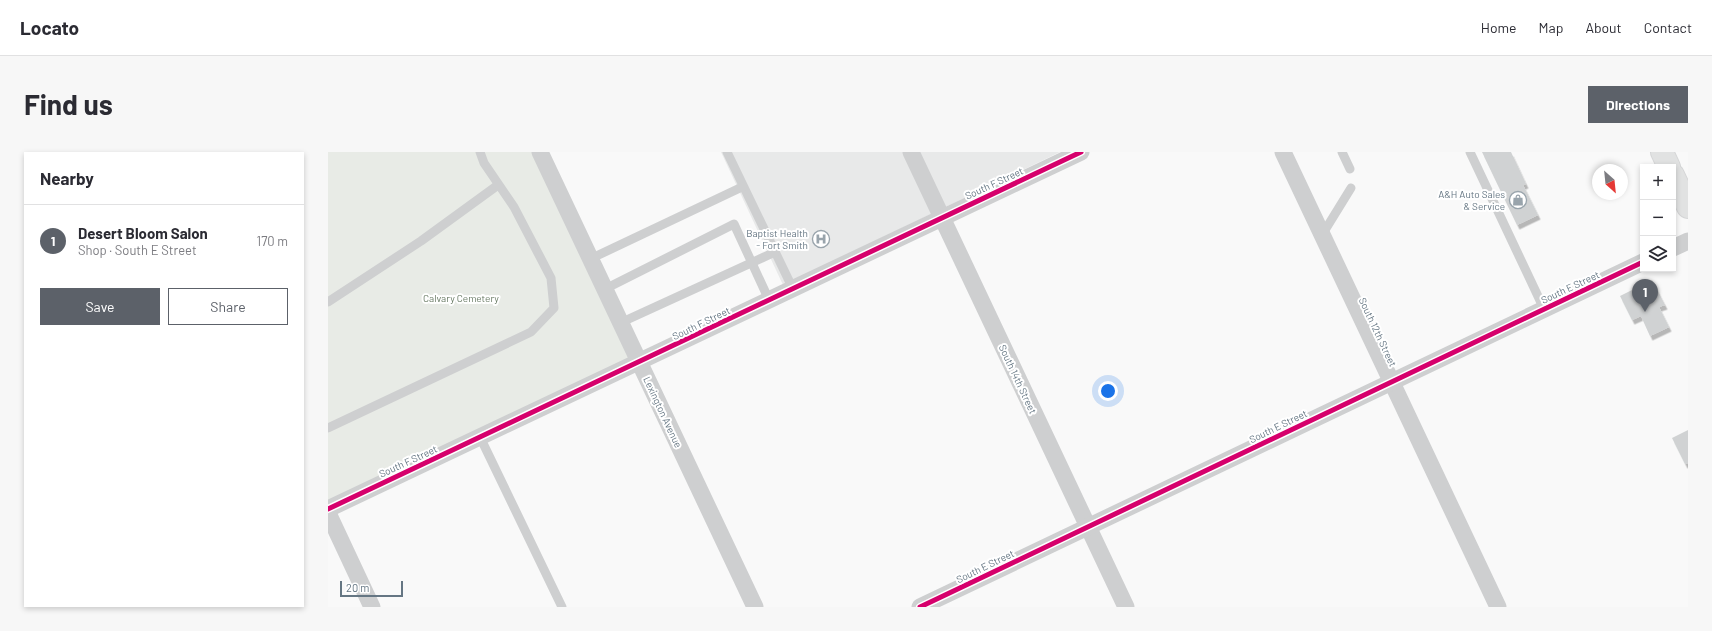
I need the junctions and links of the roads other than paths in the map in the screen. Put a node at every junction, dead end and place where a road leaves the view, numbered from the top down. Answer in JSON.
{"nodes":[{"id":1,"x":480,"y":152,"type":"edge"},
{"id":2,"x":540,"y":152,"type":"edge"},
{"id":3,"x":727,"y":152,"type":"edge"},
{"id":4,"x":911,"y":152,"type":"edge"},
{"id":5,"x":1081,"y":152,"type":"edge"},
{"id":6,"x":1283,"y":152,"type":"edge"},
{"id":7,"x":1342,"y":152,"type":"edge"},
{"id":8,"x":1470,"y":152,"type":"edge"},
{"id":9,"x":1662,"y":152,"type":"edge"},
{"id":10,"x":1668,"y":164,"type":"edge"},
{"id":11,"x":1350,"y":169,"type":"dead end"},
{"id":12,"x":1676,"y":181,"type":"edge"},
{"id":13,"x":498,"y":185,"type":"junction"},
{"id":14,"x":742,"y":187,"type":"junction"},
{"id":15,"x":1351,"y":188,"type":"dead end"},
{"id":16,"x":1688,"y":207,"type":"edge"},
{"id":17,"x":942,"y":217,"type":"junction"},
{"id":18,"x":1322,"y":235,"type":"junction"},
{"id":19,"x":1688,"y":241,"type":"edge"},
{"id":20,"x":1676,"y":247,"type":"edge"},
{"id":21,"x":775,"y":252,"type":"junction"},
{"id":22,"x":590,"y":259,"type":"junction"},
{"id":23,"x":751,"y":262,"type":"junction"},
{"id":24,"x":1640,"y":263,"type":"edge"},
{"id":25,"x":605,"y":289,"type":"junction"},
{"id":26,"x":793,"y":289,"type":"junction"},
{"id":27,"x":769,"y":300,"type":"junction"},
{"id":28,"x":328,"y":302,"type":"edge"},
{"id":29,"x":1544,"y":309,"type":"junction"},
{"id":30,"x":620,"y":323,"type":"junction"},
{"id":31,"x":640,"y":362,"type":"junction"},
{"id":32,"x":1392,"y":382,"type":"junction"},
{"id":33,"x":328,"y":428,"type":"edge"},
{"id":34,"x":480,"y":437,"type":"junction"},
{"id":35,"x":328,"y":509,"type":"edge"},
{"id":36,"x":328,"y":513,"type":"edge"},
{"id":37,"x":1088,"y":527,"type":"junction"},
{"id":38,"x":372,"y":607,"type":"edge"},
{"id":39,"x":561,"y":607,"type":"edge"},
{"id":40,"x":755,"y":607,"type":"edge"},
{"id":41,"x":920,"y":607,"type":"edge"},
{"id":42,"x":1126,"y":607,"type":"edge"},
{"id":43,"x":1498,"y":607,"type":"edge"}],
"edges":[{"from":1,"to":13,"type":"lane"},
{"from":2,"to":22,"type":"street","name":"Lexington Avenue"},
{"from":3,"to":14,"type":"lane"},
{"from":4,"to":17,"type":"street","name":"South 14th Street"},
{"from":5,"to":17,"type":"street","name":"South F Street"},
{"from":6,"to":18,"type":"street","name":"South 12th Street"},
{"from":7,"to":11,"type":"lane"},
{"from":8,"to":29,"type":"lane"},
{"from":9,"to":10,"type":"main road"},
{"from":12,"to":16,"type":"main road"},
{"from":13,"to":28,"type":"lane"},
{"from":13,"to":33,"type":"lane"},
{"from":14,"to":21,"type":"lane"},
{"from":14,"to":22,"type":"lane"},
{"from":15,"to":18,"type":"lane"},
{"from":17,"to":26,"type":"street","name":"South F Street"},
{"from":17,"to":37,"type":"street","name":"South 14th Street"},
{"from":18,"to":32,"type":"street","name":"South 12th Street"},
{"from":19,"to":20,"type":"street"},
{"from":21,"to":23,"type":"lane"},
{"from":21,"to":26,"type":"lane"},
{"from":22,"to":25,"type":"street","name":"Lexington Avenue"},
{"from":23,"to":25,"type":"lane"},
{"from":23,"to":27,"type":"lane"},
{"from":23,"to":30,"type":"lane"},
{"from":24,"to":29,"type":"street","name":"South E Street"},
{"from":25,"to":30,"type":"street","name":"Lexington Avenue"},
{"from":26,"to":27,"type":"street","name":"South F Street"},
{"from":27,"to":31,"type":"street","name":"South F Street"},
{"from":29,"to":32,"type":"street","name":"South E Street"},
{"from":30,"to":31,"type":"street","name":"Lexington Avenue"},
{"from":31,"to":34,"type":"street","name":"South F Street"},
{"from":31,"to":40,"type":"street","name":"Lexington Avenue"},
{"from":32,"to":37,"type":"street","name":"South E Street"},
{"from":32,"to":43,"type":"street","name":"South 12th Street"},
{"from":34,"to":35,"type":"street","name":"South F Street"},
{"from":34,"to":39,"type":"lane"},
{"from":36,"to":38,"type":"street"},
{"from":37,"to":41,"type":"street","name":"South E Street"},
{"from":37,"to":42,"type":"street","name":"South 14th Street"}]}
